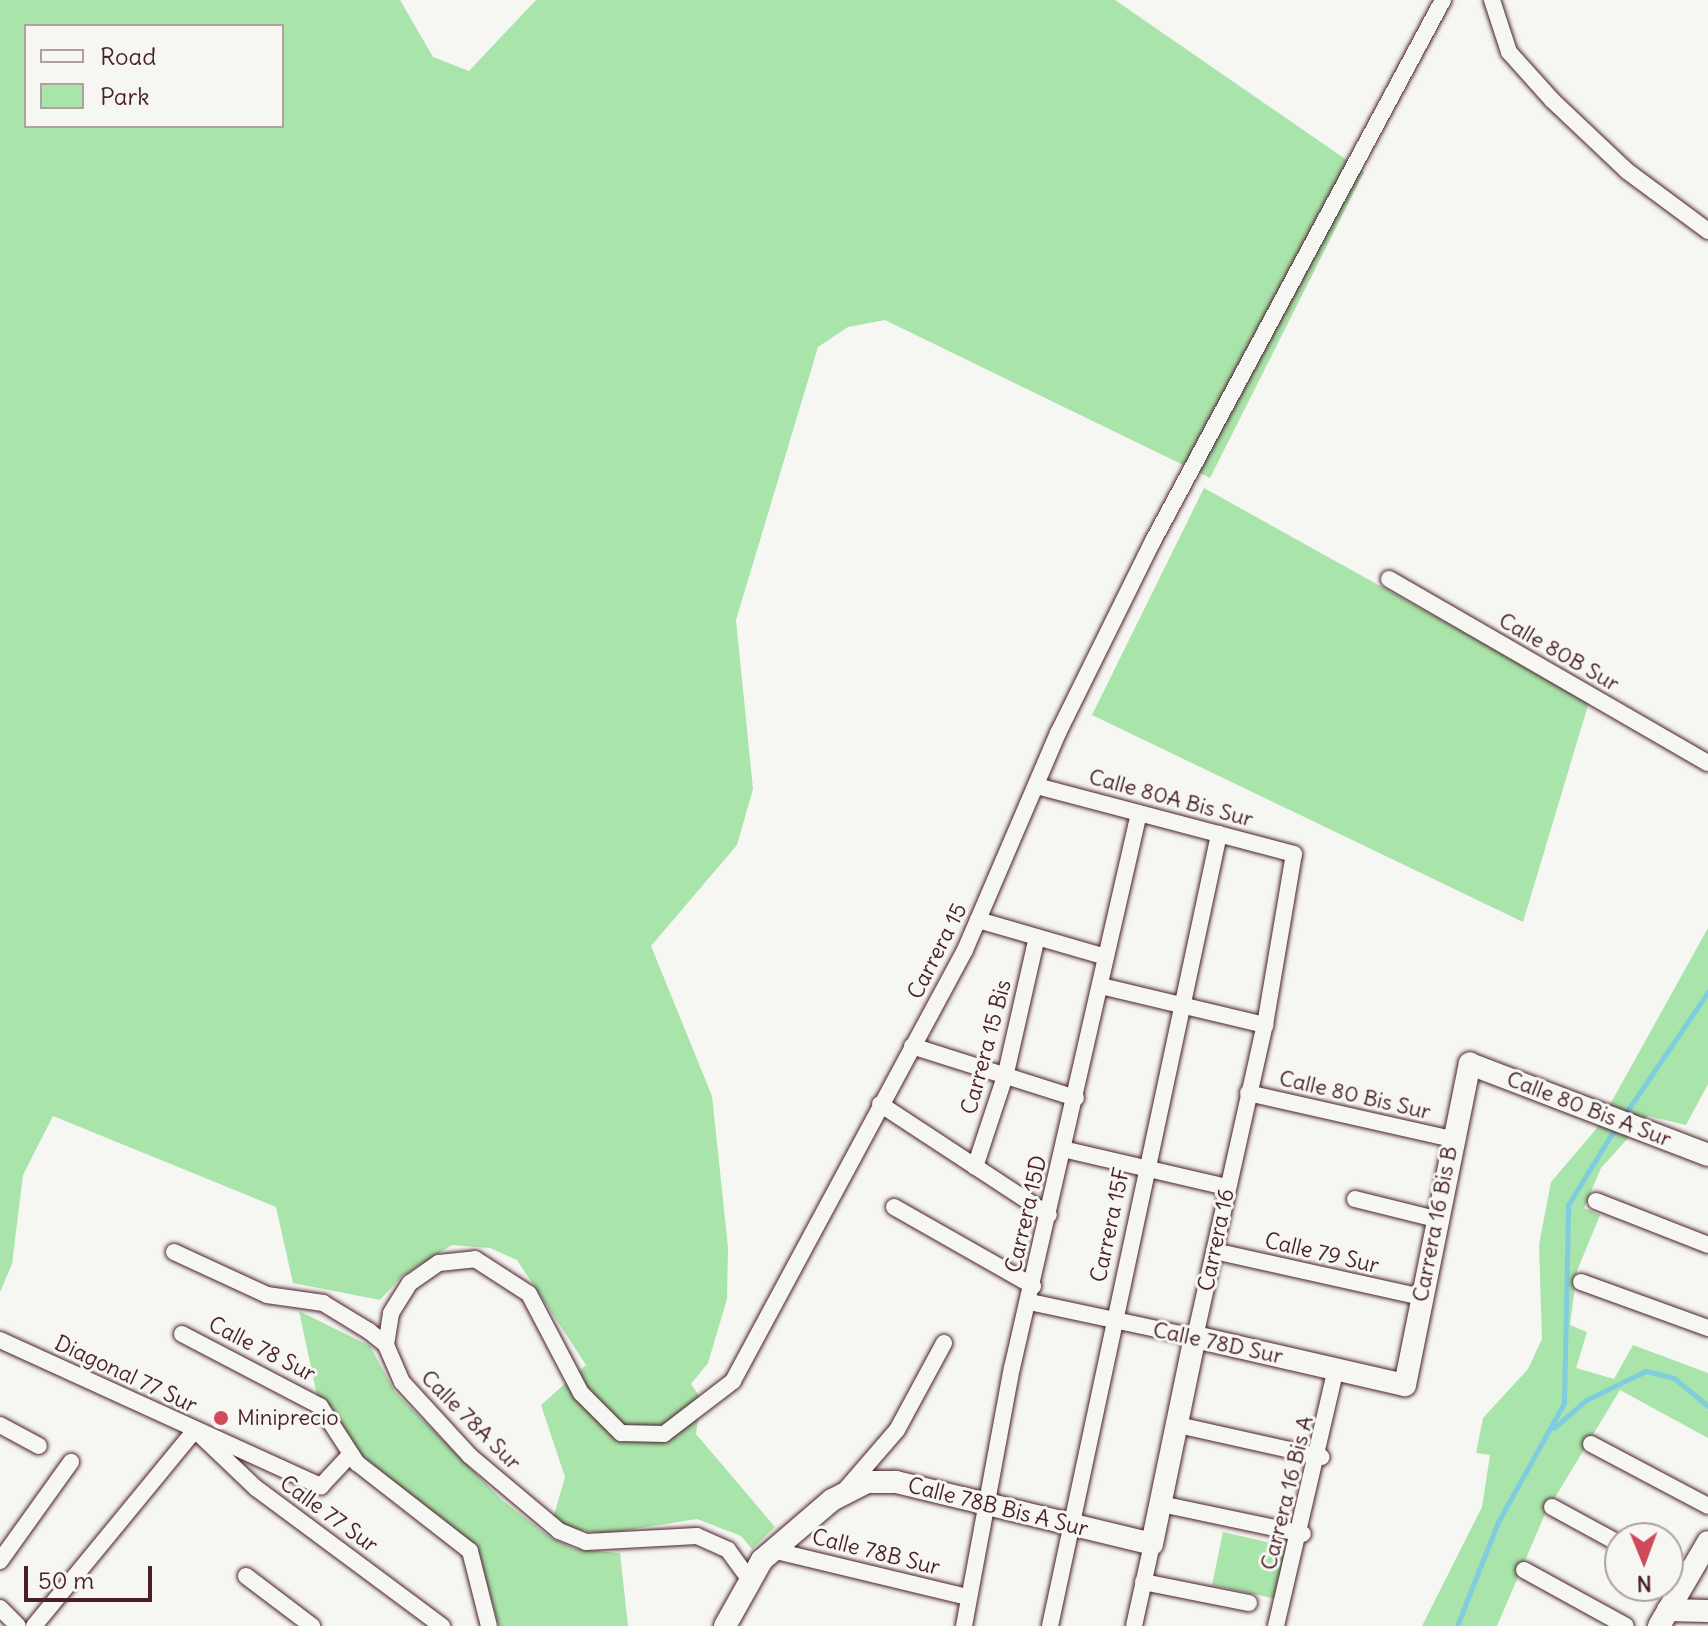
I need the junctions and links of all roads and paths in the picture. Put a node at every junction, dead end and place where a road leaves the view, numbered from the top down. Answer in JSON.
{"nodes":[{"id":1,"x":1443,"y":0,"type":"edge"},
{"id":2,"x":1492,"y":0,"type":"edge"},
{"id":3,"x":1708,"y":231,"type":"edge"},
{"id":4,"x":1389,"y":579,"type":"dead end"},
{"id":5,"x":1708,"y":763,"type":"edge"},
{"id":6,"x":1036,"y":786,"type":"junction"},
{"id":7,"x":1139,"y":813,"type":"junction"},
{"id":8,"x":1219,"y":834,"type":"junction"},
{"id":9,"x":1294,"y":854,"type":"joint"},
{"id":10,"x":978,"y":920,"type":"junction"},
{"id":11,"x":1037,"y":937,"type":"junction"},
{"id":12,"x":1106,"y":957,"type":"junction"},
{"id":13,"x":1101,"y":986,"type":"junction"},
{"id":14,"x":1182,"y":1005,"type":"junction"},
{"id":15,"x":1265,"y":1025,"type":"junction"},
{"id":16,"x":912,"y":1046,"type":"junction"},
{"id":17,"x":1470,"y":1064,"type":"joint"},
{"id":18,"x":1006,"y":1073,"type":"junction"},
{"id":19,"x":1248,"y":1093,"type":"junction"},
{"id":20,"x":1076,"y":1098,"type":"junction"},
{"id":21,"x":880,"y":1104,"type":"junction"},
{"id":22,"x":1452,"y":1139,"type":"junction"},
{"id":23,"x":1063,"y":1149,"type":"junction"},
{"id":24,"x":1708,"y":1155,"type":"edge"},
{"id":25,"x":975,"y":1167,"type":"junction"},
{"id":26,"x":1145,"y":1168,"type":"junction"},
{"id":27,"x":1226,"y":1187,"type":"junction"},
{"id":28,"x":1355,"y":1199,"type":"dead end"},
{"id":29,"x":1596,"y":1201,"type":"dead end"},
{"id":30,"x":894,"y":1207,"type":"dead end"},
{"id":31,"x":1049,"y":1215,"type":"junction"},
{"id":32,"x":1436,"y":1219,"type":"junction"},
{"id":33,"x":1708,"y":1245,"type":"edge"},
{"id":34,"x":1214,"y":1251,"type":"junction"},
{"id":35,"x":174,"y":1252,"type":"dead end"},
{"id":36,"x":1581,"y":1282,"type":"dead end"},
{"id":37,"x":1031,"y":1294,"type":"junction"},
{"id":38,"x":1421,"y":1297,"type":"junction"},
{"id":39,"x":1112,"y":1320,"type":"junction"},
{"id":40,"x":1708,"y":1328,"type":"edge"},
{"id":41,"x":182,"y":1334,"type":"dead end"},
{"id":42,"x":1195,"y":1337,"type":"junction"},
{"id":43,"x":0,"y":1340,"type":"edge"},
{"id":44,"x":944,"y":1343,"type":"dead end"},
{"id":45,"x":386,"y":1345,"type":"junction"},
{"id":46,"x":1336,"y":1368,"type":"junction"},
{"id":47,"x":1405,"y":1385,"type":"joint"},
{"id":48,"x":0,"y":1425,"type":"edge"},
{"id":49,"x":1178,"y":1425,"type":"junction"},
{"id":50,"x":195,"y":1430,"type":"junction"},
{"id":51,"x":1591,"y":1444,"type":"dead end"},
{"id":52,"x":39,"y":1446,"type":"dead end"},
{"id":53,"x":350,"y":1455,"type":"junction"},
{"id":54,"x":1321,"y":1457,"type":"junction"},
{"id":55,"x":71,"y":1462,"type":"dead end"},
{"id":56,"x":845,"y":1491,"type":"junction"},
{"id":57,"x":984,"y":1504,"type":"junction"},
{"id":58,"x":1161,"y":1504,"type":"junction"},
{"id":59,"x":1708,"y":1506,"type":"edge"},
{"id":60,"x":1552,"y":1507,"type":"dead end"},
{"id":61,"x":1067,"y":1524,"type":"junction"},
{"id":62,"x":1303,"y":1534,"type":"junction"},
{"id":63,"x":1604,"y":1535,"type":"edge"},
{"id":64,"x":1708,"y":1542,"type":"edge"},
{"id":65,"x":1152,"y":1544,"type":"junction"},
{"id":66,"x":772,"y":1550,"type":"junction"},
{"id":67,"x":0,"y":1561,"type":"edge"},
{"id":68,"x":1684,"y":1567,"type":"edge"},
{"id":69,"x":1524,"y":1570,"type":"dead end"},
{"id":70,"x":246,"y":1576,"type":"dead end"},
{"id":71,"x":749,"y":1579,"type":"junction"},
{"id":72,"x":1143,"y":1582,"type":"junction"},
{"id":73,"x":968,"y":1597,"type":"junction"},
{"id":74,"x":1249,"y":1603,"type":"dead end"},
{"id":75,"x":0,"y":1608,"type":"edge"},
{"id":76,"x":1708,"y":1611,"type":"edge"},
{"id":77,"x":1664,"y":1618,"type":"edge"},
{"id":78,"x":18,"y":1626,"type":"edge"},
{"id":79,"x":34,"y":1626,"type":"edge"},
{"id":80,"x":312,"y":1626,"type":"edge"},
{"id":81,"x":442,"y":1626,"type":"edge"},
{"id":82,"x":489,"y":1626,"type":"edge"},
{"id":83,"x":725,"y":1626,"type":"edge"},
{"id":84,"x":964,"y":1626,"type":"edge"},
{"id":85,"x":1050,"y":1626,"type":"edge"},
{"id":86,"x":1134,"y":1626,"type":"edge"},
{"id":87,"x":1276,"y":1626,"type":"edge"},
{"id":88,"x":1626,"y":1626,"type":"edge"}],
"edges":[{"from":1,"to":6,"type":"street","name":"Carrera 15"},
{"from":2,"to":3,"type":"street"},
{"from":4,"to":5,"type":"street","name":"Calle 80B Sur"},
{"from":6,"to":7,"type":"street","name":"Calle 80A Bis Sur"},
{"from":6,"to":10,"type":"street","name":"Carrera 15"},
{"from":7,"to":8,"type":"street","name":"Calle 80A Bis Sur"},
{"from":7,"to":12,"type":"street","name":"Carrera 15D"},
{"from":8,"to":9,"type":"street","name":"Calle 80A Bis Sur"},
{"from":8,"to":14,"type":"street","name":"Carrera 15F"},
{"from":9,"to":15,"type":"street","name":"Carrera 16"},
{"from":10,"to":11,"type":"street"},
{"from":10,"to":16,"type":"street","name":"Carrera 15"},
{"from":11,"to":12,"type":"street"},
{"from":11,"to":18,"type":"street","name":"Carrera 15 Bis"},
{"from":12,"to":13,"type":"street","name":"Carrera 15D"},
{"from":13,"to":14,"type":"street"},
{"from":13,"to":20,"type":"street","name":"Carrera 15D"},
{"from":14,"to":15,"type":"street"},
{"from":14,"to":26,"type":"street","name":"Carrera 15F"},
{"from":15,"to":19,"type":"street","name":"Carrera 16"},
{"from":16,"to":18,"type":"street"},
{"from":16,"to":21,"type":"street","name":"Carrera 15"},
{"from":17,"to":22,"type":"street","name":"Carrera 16 Bis B"},
{"from":17,"to":24,"type":"street","name":"Calle 80 Bis A Sur"},
{"from":18,"to":20,"type":"street"},
{"from":18,"to":25,"type":"street","name":"Carrera 15 Bis"},
{"from":19,"to":22,"type":"street","name":"Calle 80 Bis Sur"},
{"from":19,"to":27,"type":"street","name":"Carrera 16"},
{"from":20,"to":23,"type":"street","name":"Carrera 15D"},
{"from":21,"to":25,"type":"street"},
{"from":21,"to":45,"type":"street","name":"Carrera 15"},
{"from":22,"to":32,"type":"street","name":"Carrera 16 Bis B"},
{"from":23,"to":26,"type":"street"},
{"from":23,"to":31,"type":"street","name":"Carrera 15D"},
{"from":25,"to":31,"type":"street"},
{"from":26,"to":27,"type":"street"},
{"from":26,"to":39,"type":"street","name":"Carrera 15F"},
{"from":27,"to":34,"type":"street","name":"Carrera 16"},
{"from":28,"to":32,"type":"street"},
{"from":29,"to":33,"type":"street"},
{"from":30,"to":37,"type":"street","name":"Calle 78D Sur"},
{"from":31,"to":37,"type":"street","name":"Carrera 15D"},
{"from":32,"to":38,"type":"street","name":"Carrera 16 Bis B"},
{"from":34,"to":38,"type":"street","name":"Calle 79 Sur"},
{"from":34,"to":42,"type":"street","name":"Carrera 16"},
{"from":35,"to":45,"type":"street"},
{"from":36,"to":40,"type":"street"},
{"from":37,"to":39,"type":"street","name":"Calle 78D Sur"},
{"from":37,"to":57,"type":"street","name":"Carrera 15D"},
{"from":38,"to":47,"type":"street","name":"Carrera 16 Bis B"},
{"from":39,"to":42,"type":"street","name":"Calle 78D Sur"},
{"from":39,"to":61,"type":"street","name":"Carrera 15F"},
{"from":41,"to":53,"type":"street","name":"Calle 78 Sur"},
{"from":42,"to":46,"type":"street","name":"Calle 78D Sur"},
{"from":42,"to":49,"type":"street","name":"Carrera 16"},
{"from":43,"to":50,"type":"street","name":"Diagonal 77 Sur"},
{"from":44,"to":56,"type":"street"},
{"from":45,"to":71,"type":"street","name":"Calle 78A Sur"},
{"from":46,"to":47,"type":"street","name":"Calle 78D Sur"},
{"from":46,"to":54,"type":"street","name":"Carrera 16 Bis A"},
{"from":48,"to":52,"type":"street"},
{"from":49,"to":54,"type":"street"},
{"from":49,"to":58,"type":"street","name":"Carrera 16"},
{"from":50,"to":53,"type":"street","name":"Diagonal 77 Sur"},
{"from":50,"to":79,"type":"street"},
{"from":50,"to":81,"type":"street","name":"Calle 77 Sur"},
{"from":51,"to":59,"type":"street"},
{"from":53,"to":82,"type":"street"},
{"from":54,"to":62,"type":"street","name":"Carrera 16 Bis A"},
{"from":55,"to":67,"type":"street"},
{"from":56,"to":57,"type":"street","name":"Calle 78B Bis A Sur"},
{"from":56,"to":66,"type":"street"},
{"from":57,"to":61,"type":"street","name":"Calle 78B Bis A Sur"},
{"from":57,"to":73,"type":"street","name":"Carrera 15D"},
{"from":58,"to":62,"type":"street"},
{"from":58,"to":65,"type":"street","name":"Carrera 16"},
{"from":60,"to":63,"type":"street"},
{"from":61,"to":65,"type":"street","name":"Calle 78B Bis A Sur"},
{"from":61,"to":85,"type":"street","name":"Carrera 15F"},
{"from":62,"to":87,"type":"street","name":"Carrera 16 Bis A"},
{"from":64,"to":68,"type":"street"},
{"from":65,"to":72,"type":"street","name":"Carrera 16"},
{"from":66,"to":71,"type":"street"},
{"from":66,"to":73,"type":"street","name":"Calle 78B Sur"},
{"from":69,"to":88,"type":"street"},
{"from":70,"to":80,"type":"street"},
{"from":71,"to":83,"type":"street"},
{"from":72,"to":74,"type":"street"},
{"from":72,"to":86,"type":"street","name":"Carrera 16"},
{"from":73,"to":84,"type":"street","name":"Carrera 15D"},
{"from":75,"to":78,"type":"street"},
{"from":76,"to":77,"type":"street"}]}
